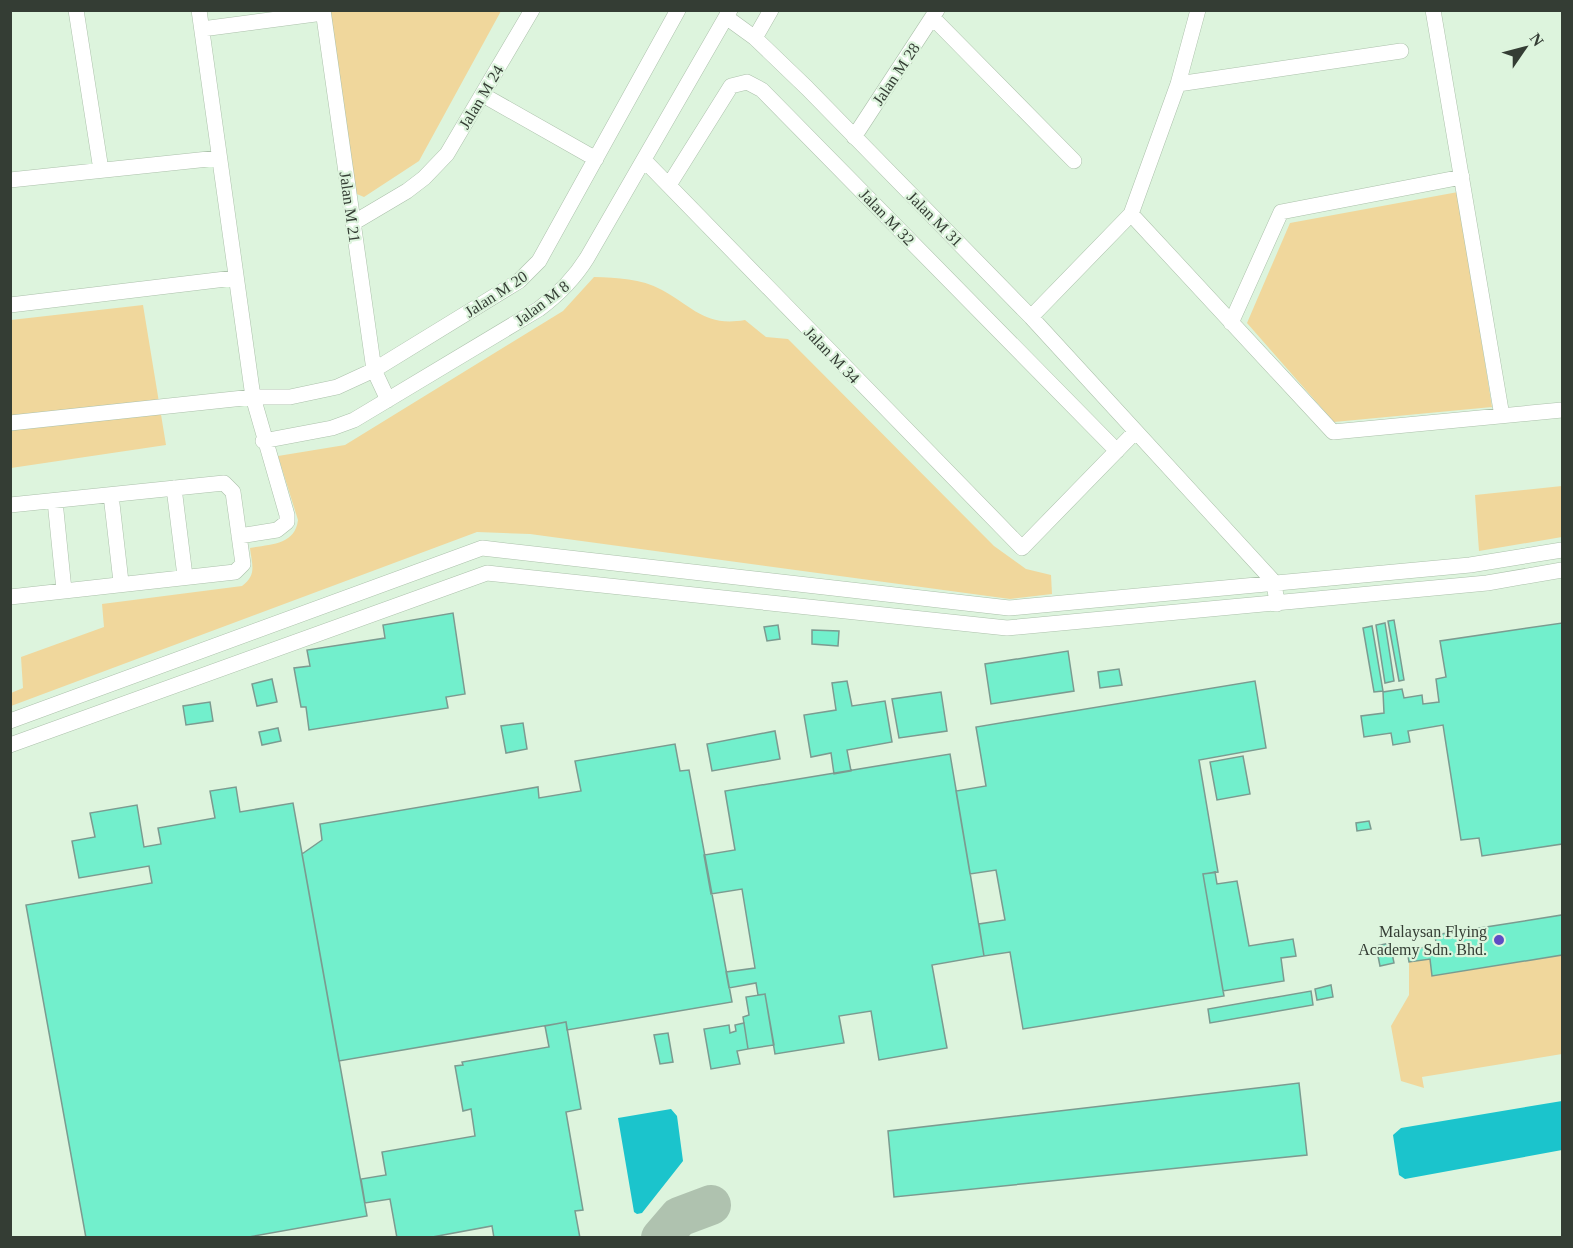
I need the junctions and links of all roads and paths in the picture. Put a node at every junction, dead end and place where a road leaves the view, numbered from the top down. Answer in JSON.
{"nodes":[{"id":1,"x":76,"y":10,"type":"edge"},
{"id":2,"x":199,"y":10,"type":"edge"},
{"id":3,"x":532,"y":10,"type":"edge"},
{"id":4,"x":678,"y":10,"type":"edge"},
{"id":5,"x":771,"y":10,"type":"edge"},
{"id":6,"x":1198,"y":10,"type":"edge"},
{"id":7,"x":1434,"y":11,"type":"edge"},
{"id":8,"x":323,"y":12,"type":"edge"},
{"id":9,"x":728,"y":14,"type":"edge"},
{"id":10,"x":935,"y":14,"type":"edge"},
{"id":11,"x":202,"y":29,"type":"junction"},
{"id":12,"x":755,"y":38,"type":"junction"},
{"id":13,"x":1401,"y":51,"type":"dead end"},
{"id":14,"x":1178,"y":84,"type":"junction"},
{"id":15,"x":483,"y":95,"type":"junction"},
{"id":16,"x":854,"y":137,"type":"junction"},
{"id":17,"x":218,"y":158,"type":"junction"},
{"id":18,"x":596,"y":159,"type":"junction"},
{"id":19,"x":644,"y":160,"type":"junction"},
{"id":20,"x":1074,"y":161,"type":"dead end"},
{"id":21,"x":101,"y":170,"type":"junction"},
{"id":22,"x":1462,"y":177,"type":"junction"},
{"id":23,"x":10,"y":180,"type":"edge"},
{"id":24,"x":669,"y":185,"type":"junction"},
{"id":25,"x":1131,"y":214,"type":"junction"},
{"id":26,"x":353,"y":223,"type":"junction"},
{"id":27,"x":234,"y":278,"type":"junction"},
{"id":28,"x":10,"y":305,"type":"edge"},
{"id":29,"x":1032,"y":318,"type":"junction"},
{"id":30,"x":1231,"y":323,"type":"junction"},
{"id":31,"x":374,"y":370,"type":"junction"},
{"id":32,"x":253,"y":397,"type":"junction"},
{"id":33,"x":388,"y":400,"type":"junction"},
{"id":34,"x":1563,"y":410,"type":"edge"},
{"id":35,"x":1502,"y":416,"type":"junction"},
{"id":36,"x":10,"y":423,"type":"edge"},
{"id":37,"x":1135,"y":432,"type":"junction"},
{"id":38,"x":263,"y":441,"type":"junction"},
{"id":39,"x":1117,"y":451,"type":"junction"},
{"id":40,"x":174,"y":488,"type":"junction"},
{"id":41,"x":111,"y":495,"type":"junction"},
{"id":42,"x":54,"y":501,"type":"junction"},
{"id":43,"x":10,"y":505,"type":"edge"},
{"id":44,"x":239,"y":536,"type":"junction"},
{"id":45,"x":1563,"y":550,"type":"edge"},
{"id":46,"x":1563,"y":570,"type":"edge"},
{"id":47,"x":185,"y":576,"type":"junction"},
{"id":48,"x":121,"y":582,"type":"junction"},
{"id":49,"x":1274,"y":582,"type":"junction"},
{"id":50,"x":64,"y":590,"type":"junction"},
{"id":51,"x":10,"y":597,"type":"edge"},
{"id":52,"x":1277,"y":604,"type":"junction"},
{"id":53,"x":10,"y":721,"type":"edge"},
{"id":54,"x":10,"y":745,"type":"edge"}],
"edges":[{"from":1,"to":21,"type":"street"},
{"from":2,"to":11,"type":"street"},
{"from":3,"to":15,"type":"street","name":"Jalan M 24"},
{"from":4,"to":18,"type":"street","name":"Jalan M 20"},
{"from":5,"to":12,"type":"street"},
{"from":6,"to":14,"type":"street"},
{"from":7,"to":22,"type":"street"},
{"from":8,"to":11,"type":"street"},
{"from":8,"to":26,"type":"street","name":"Jalan M 21"},
{"from":9,"to":12,"type":"street","name":"Jalan M 31"},
{"from":9,"to":19,"type":"street","name":"Jalan M 8"},
{"from":10,"to":16,"type":"street","name":"Jalan M 28"},
{"from":10,"to":20,"type":"street"},
{"from":11,"to":17,"type":"street"},
{"from":12,"to":16,"type":"street","name":"Jalan M 31"},
{"from":13,"to":14,"type":"street"},
{"from":14,"to":25,"type":"street"},
{"from":15,"to":18,"type":"street"},
{"from":15,"to":26,"type":"street","name":"Jalan M 24"},
{"from":16,"to":29,"type":"street","name":"Jalan M 31"},
{"from":17,"to":21,"type":"street"},
{"from":17,"to":27,"type":"street"},
{"from":18,"to":31,"type":"street","name":"Jalan M 20"},
{"from":19,"to":24,"type":"street","name":"Jalan M 34"},
{"from":19,"to":33,"type":"street","name":"Jalan M 8"},
{"from":21,"to":23,"type":"street"},
{"from":22,"to":30,"type":"street"},
{"from":22,"to":35,"type":"street"},
{"from":24,"to":39,"type":"street","name":"Jalan M 34"},
{"from":24,"to":39,"type":"street","name":"Jalan M 32"},
{"from":25,"to":29,"type":"street"},
{"from":25,"to":30,"type":"street"},
{"from":26,"to":31,"type":"street","name":"Jalan M 21"},
{"from":27,"to":28,"type":"street"},
{"from":27,"to":32,"type":"street"},
{"from":29,"to":37,"type":"street","name":"Jalan M 31"},
{"from":30,"to":35,"type":"street"},
{"from":31,"to":32,"type":"street","name":"Jalan M 20"},
{"from":31,"to":33,"type":"street","name":"Jalan M 21"},
{"from":32,"to":36,"type":"street","name":"Jalan M 20"},
{"from":32,"to":38,"type":"street"},
{"from":33,"to":38,"type":"street","name":"Jalan M 8"},
{"from":34,"to":35,"type":"street"},
{"from":37,"to":39,"type":"street"},
{"from":37,"to":49,"type":"street","name":"Jalan M 31"},
{"from":38,"to":44,"type":"street"},
{"from":40,"to":41,"type":"street"},
{"from":40,"to":44,"type":"street"},
{"from":40,"to":47,"type":"street"},
{"from":41,"to":42,"type":"street"},
{"from":41,"to":48,"type":"street"},
{"from":42,"to":43,"type":"street"},
{"from":42,"to":50,"type":"street"},
{"from":44,"to":47,"type":"street"},
{"from":45,"to":49,"type":"street"},
{"from":46,"to":52,"type":"street"},
{"from":47,"to":48,"type":"street"},
{"from":48,"to":50,"type":"street"},
{"from":49,"to":52,"type":"street"},
{"from":49,"to":53,"type":"street"},
{"from":50,"to":51,"type":"street"},
{"from":52,"to":54,"type":"street"}]}
